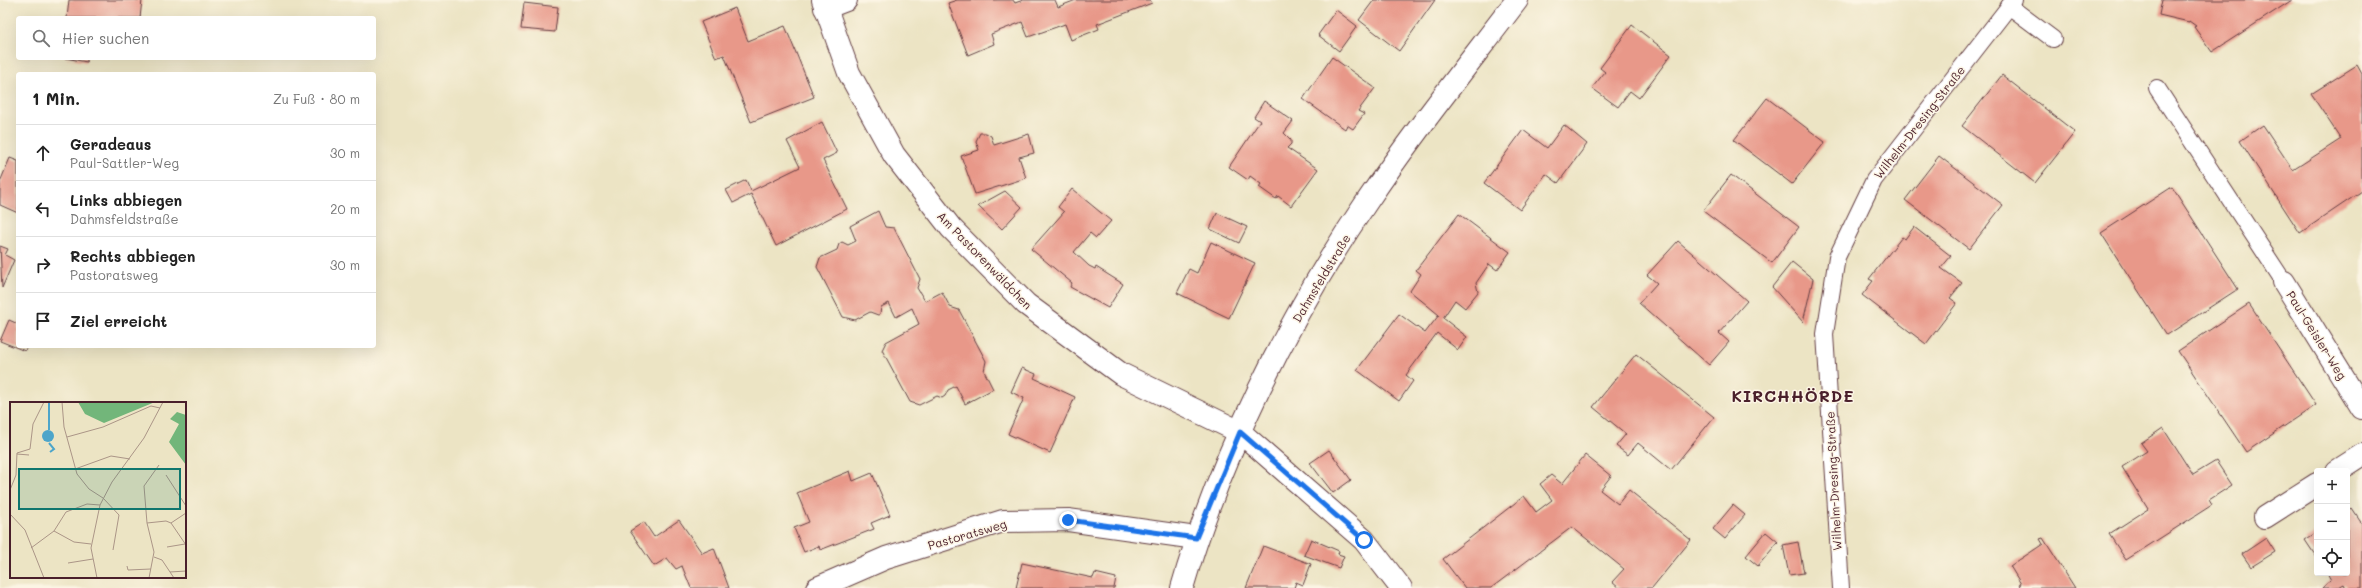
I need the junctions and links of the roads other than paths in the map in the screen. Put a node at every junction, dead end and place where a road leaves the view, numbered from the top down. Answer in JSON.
{"nodes":[{"id":1,"x":846,"y":0,"type":"edge"},
{"id":2,"x":1517,"y":0,"type":"edge"},
{"id":3,"x":2011,"y":3,"type":"edge"},
{"id":4,"x":824,"y":4,"type":"edge"},
{"id":5,"x":2053,"y":38,"type":"dead end"},
{"id":6,"x":2157,"y":88,"type":"dead end"},
{"id":7,"x":2284,"y":282,"type":"joint"},
{"id":8,"x":2362,"y":408,"type":"edge"},
{"id":9,"x":1240,"y":432,"type":"junction"},
{"id":10,"x":2362,"y":455,"type":"edge"},
{"id":11,"x":2342,"y":468,"type":"edge"},
{"id":12,"x":2314,"y":486,"type":"edge"},
{"id":13,"x":2265,"y":517,"type":"dead end"},
{"id":14,"x":1196,"y":538,"type":"junction"},
{"id":15,"x":817,"y":588,"type":"edge"},
{"id":16,"x":1182,"y":588,"type":"edge"},
{"id":17,"x":1401,"y":588,"type":"edge"},
{"id":18,"x":1840,"y":588,"type":"edge"}],
"edges":[{"from":1,"to":4,"type":"street"},
{"from":2,"to":9,"type":"street","name":"Dahmsfeldstraße"},
{"from":3,"to":5,"type":"lane"},
{"from":3,"to":18,"type":"lane","name":"Wilhelm-Dresing-Straße"},
{"from":4,"to":9,"type":"street","name":"Am Pastorenwäldchen"},
{"from":6,"to":7,"type":"lane"},
{"from":7,"to":8,"type":"street","name":"Paul-Geisler-Weg"},
{"from":9,"to":14,"type":"street","name":"Dahmsfeldstraße"},
{"from":9,"to":17,"type":"street","name":"Am Pastorenwäldchen"},
{"from":10,"to":11,"type":"street"},
{"from":12,"to":13,"type":"street"},
{"from":14,"to":15,"type":"street","name":"Pastoratsweg"},
{"from":14,"to":16,"type":"street","name":"Dahmsfeldstraße"}]}
